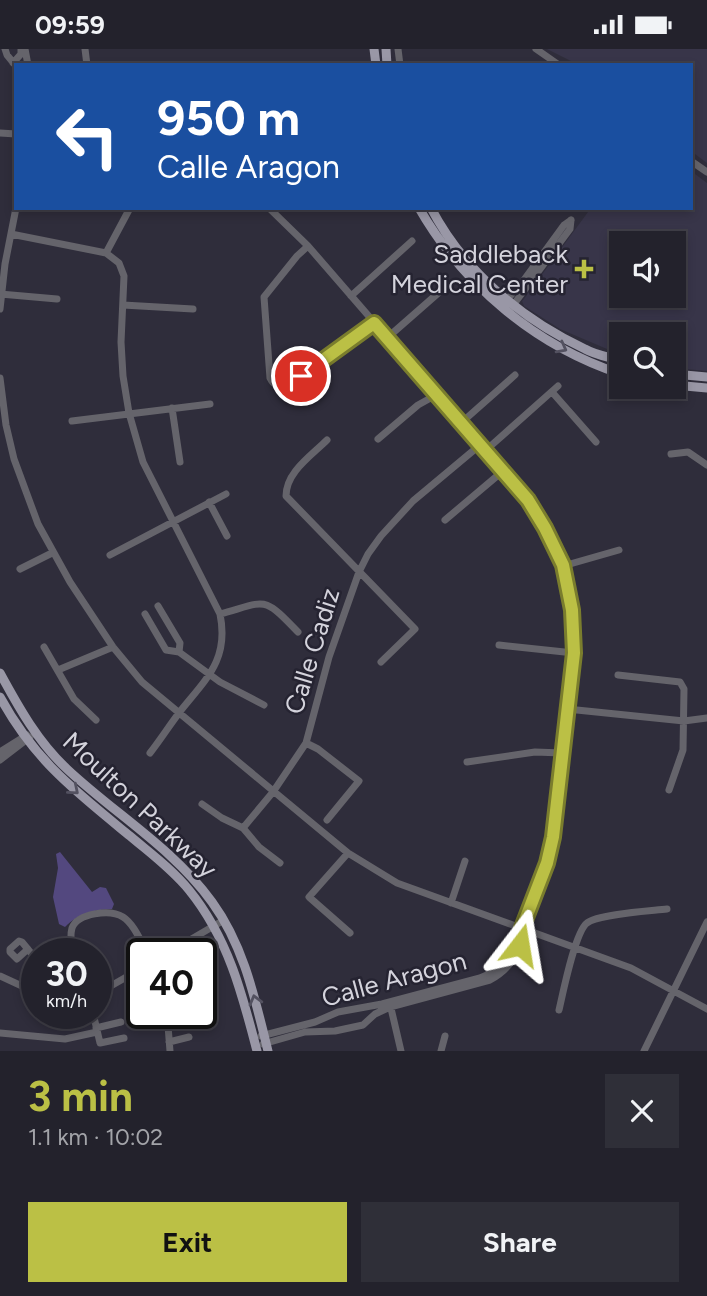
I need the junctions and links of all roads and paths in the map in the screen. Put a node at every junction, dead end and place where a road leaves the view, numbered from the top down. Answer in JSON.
{"nodes":[{"id":1,"x":536,"y":49,"type":"edge"},
{"id":2,"x":556,"y":63,"type":"edge"},
{"id":3,"x":16,"y":210,"type":"edge"},
{"id":4,"x":129,"y":210,"type":"edge"},
{"id":5,"x":271,"y":210,"type":"edge"},
{"id":6,"x":420,"y":210,"type":"edge"},
{"id":7,"x":432,"y":210,"type":"edge"},
{"id":8,"x":11,"y":235,"type":"junction"},
{"id":9,"x":412,"y":241,"type":"dead end"},
{"id":10,"x":308,"y":246,"type":"junction"},
{"id":11,"x":106,"y":253,"type":"junction"},
{"id":12,"x":444,"y":288,"type":"dead end"},
{"id":13,"x":1,"y":294,"type":"edge"},
{"id":14,"x":351,"y":296,"type":"junction"},
{"id":15,"x":57,"y":299,"type":"dead end"},
{"id":16,"x":123,"y":306,"type":"junction"},
{"id":17,"x":507,"y":306,"type":"junction"},
{"id":18,"x":0,"y":309,"type":"edge"},
{"id":19,"x":193,"y":309,"type":"dead end"},
{"id":20,"x":374,"y":323,"type":"junction"},
{"id":21,"x":387,"y":338,"type":"junction"},
{"id":22,"x":609,"y":357,"type":"edge"},
{"id":23,"x":609,"y":369,"type":"edge"},
{"id":24,"x":515,"y":375,"type":"dead end"},
{"id":25,"x":686,"y":375,"type":"edge"},
{"id":26,"x":707,"y":377,"type":"edge"},
{"id":27,"x":0,"y":378,"type":"edge"},
{"id":28,"x":558,"y":386,"type":"dead end"},
{"id":29,"x":686,"y":386,"type":"edge"},
{"id":30,"x":707,"y":388,"type":"edge"},
{"id":31,"x":552,"y":392,"type":"junction"},
{"id":32,"x":436,"y":395,"type":"junction"},
{"id":33,"x":210,"y":404,"type":"dead end"},
{"id":34,"x":172,"y":408,"type":"junction"},
{"id":35,"x":129,"y":413,"type":"junction"},
{"id":36,"x":72,"y":421,"type":"dead end"},
{"id":37,"x":461,"y":423,"type":"junction"},
{"id":38,"x":3,"y":425,"type":"edge"},
{"id":39,"x":379,"y":439,"type":"dead end"},
{"id":40,"x":327,"y":440,"type":"dead end"},
{"id":41,"x":596,"y":442,"type":"dead end"},
{"id":42,"x":482,"y":448,"type":"junction"},
{"id":43,"x":671,"y":454,"type":"dead end"},
{"id":44,"x":180,"y":461,"type":"dead end"},
{"id":45,"x":707,"y":465,"type":"edge"},
{"id":46,"x":503,"y":471,"type":"junction"},
{"id":47,"x":226,"y":494,"type":"dead end"},
{"id":48,"x":209,"y":502,"type":"junction"},
{"id":49,"x":444,"y":520,"type":"dead end"},
{"id":50,"x":172,"y":521,"type":"junction"},
{"id":51,"x":227,"y":536,"type":"dead end"},
{"id":52,"x":619,"y":551,"type":"dead end"},
{"id":53,"x":52,"y":553,"type":"junction"},
{"id":54,"x":110,"y":555,"type":"dead end"},
{"id":55,"x":563,"y":565,"type":"junction"},
{"id":56,"x":20,"y":569,"type":"dead end"},
{"id":57,"x":359,"y":572,"type":"junction"},
{"id":58,"x":158,"y":606,"type":"dead end"},
{"id":59,"x":145,"y":614,"type":"dead end"},
{"id":60,"x":220,"y":614,"type":"junction"},
{"id":61,"x":298,"y":632,"type":"dead end"},
{"id":62,"x":499,"y":645,"type":"dead end"},
{"id":63,"x":44,"y":647,"type":"dead end"},
{"id":64,"x":113,"y":647,"type":"junction"},
{"id":65,"x":179,"y":652,"type":"junction"},
{"id":66,"x":574,"y":653,"type":"junction"},
{"id":67,"x":381,"y":662,"type":"dead end"},
{"id":68,"x":58,"y":670,"type":"junction"},
{"id":69,"x":0,"y":673,"type":"edge"},
{"id":70,"x":210,"y":674,"type":"junction"},
{"id":71,"x":618,"y":675,"type":"dead end"},
{"id":72,"x":0,"y":697,"type":"edge"},
{"id":73,"x":264,"y":705,"type":"dead end"},
{"id":74,"x":567,"y":709,"type":"junction"},
{"id":75,"x":179,"y":713,"type":"junction"},
{"id":76,"x":707,"y":718,"type":"edge"},
{"id":77,"x":96,"y":720,"type":"dead end"},
{"id":78,"x":684,"y":721,"type":"junction"},
{"id":79,"x":35,"y":733,"type":"junction"},
{"id":80,"x":25,"y":739,"type":"junction"},
{"id":81,"x":306,"y":743,"type":"junction"},
{"id":82,"x":0,"y":752,"type":"edge"},
{"id":83,"x":150,"y":753,"type":"dead end"},
{"id":84,"x":562,"y":754,"type":"junction"},
{"id":85,"x":0,"y":760,"type":"edge"},
{"id":86,"x":467,"y":762,"type":"dead end"},
{"id":87,"x":669,"y":790,"type":"dead end"},
{"id":88,"x":274,"y":792,"type":"junction"},
{"id":89,"x":202,"y":804,"type":"dead end"},
{"id":90,"x":327,"y":820,"type":"dead end"},
{"id":91,"x":243,"y":828,"type":"junction"},
{"id":92,"x":348,"y":853,"type":"junction"},
{"id":93,"x":465,"y":861,"type":"dead end"},
{"id":94,"x":280,"y":863,"type":"dead end"},
{"id":95,"x":451,"y":903,"type":"junction"},
{"id":96,"x":667,"y":909,"type":"dead end"},
{"id":97,"x":223,"y":920,"type":"junction"},
{"id":98,"x":707,"y":922,"type":"edge"},
{"id":99,"x":214,"y":926,"type":"junction"},
{"id":100,"x":522,"y":928,"type":"junction"},
{"id":101,"x":350,"y":933,"type":"dead end"},
{"id":102,"x":72,"y":938,"type":"edge"},
{"id":103,"x":138,"y":938,"type":"edge"},
{"id":104,"x":193,"y":938,"type":"edge"},
{"id":105,"x":704,"y":942,"type":"edge"},
{"id":106,"x":575,"y":948,"type":"junction"},
{"id":107,"x":28,"y":949,"type":"joint"},
{"id":108,"x":0,"y":977,"type":"edge"},
{"id":109,"x":21,"y":986,"type":"edge"},
{"id":110,"x":674,"y":990,"type":"junction"},
{"id":111,"x":390,"y":1004,"type":"junction"},
{"id":112,"x":707,"y":1009,"type":"edge"},
{"id":113,"x":559,"y":1010,"type":"dead end"},
{"id":114,"x":121,"y":1022,"type":"dead end"},
{"id":115,"x":168,"y":1029,"type":"edge"},
{"id":116,"x":96,"y":1030,"type":"junction"},
{"id":117,"x":0,"y":1033,"type":"edge"},
{"id":118,"x":445,"y":1036,"type":"dead end"},
{"id":119,"x":189,"y":1037,"type":"dead end"},
{"id":120,"x":124,"y":1038,"type":"dead end"},
{"id":121,"x":169,"y":1042,"type":"junction"},
{"id":122,"x":266,"y":1043,"type":"edge"},
{"id":123,"x":255,"y":1045,"type":"edge"},
{"id":124,"x":170,"y":1051,"type":"edge"},
{"id":125,"x":401,"y":1051,"type":"edge"},
{"id":126,"x":440,"y":1051,"type":"edge"},
{"id":127,"x":644,"y":1051,"type":"edge"}],
"edges":[{"from":1,"to":2,"type":"street"},
{"from":3,"to":8,"type":"street"},
{"from":4,"to":11,"type":"street"},
{"from":5,"to":10,"type":"street","name":"Calle Aragon"},
{"from":6,"to":17,"type":"main road"},
{"from":7,"to":17,"type":"main road"},
{"from":8,"to":11,"type":"street"},
{"from":8,"to":13,"type":"street"},
{"from":9,"to":14,"type":"street"},
{"from":10,"to":14,"type":"street","name":"Calle Aragon"},
{"from":10,"to":20,"type":"street"},
{"from":11,"to":16,"type":"street"},
{"from":12,"to":21,"type":"street"},
{"from":13,"to":15,"type":"street"},
{"from":13,"to":18,"type":"street"},
{"from":14,"to":20,"type":"street","name":"Calle Aragon"},
{"from":16,"to":19,"type":"street"},
{"from":16,"to":35,"type":"street"},
{"from":17,"to":17,"type":"street"},
{"from":17,"to":22,"type":"main road"},
{"from":17,"to":23,"type":"main road","one_way":true},
{"from":20,"to":21,"type":"street","name":"Calle Aragon"},
{"from":21,"to":32,"type":"street","name":"Calle Aragon"},
{"from":24,"to":37,"type":"street"},
{"from":25,"to":26,"type":"main road"},
{"from":27,"to":38,"type":"street"},
{"from":28,"to":31,"type":"street"},
{"from":29,"to":30,"type":"main road"},
{"from":31,"to":41,"type":"street"},
{"from":31,"to":42,"type":"street"},
{"from":32,"to":37,"type":"street","name":"Calle Aragon"},
{"from":32,"to":39,"type":"street"},
{"from":33,"to":34,"type":"street"},
{"from":34,"to":35,"type":"street"},
{"from":34,"to":44,"type":"street"},
{"from":35,"to":36,"type":"street"},
{"from":35,"to":50,"type":"street"},
{"from":37,"to":42,"type":"street","name":"Calle Aragon"},
{"from":38,"to":53,"type":"street"},
{"from":40,"to":57,"type":"street","name":"Calle Cadiz"},
{"from":42,"to":46,"type":"street","name":"Calle Aragon"},
{"from":42,"to":57,"type":"street","name":"Calle Cadiz"},
{"from":43,"to":45,"type":"street"},
{"from":46,"to":49,"type":"street"},
{"from":46,"to":55,"type":"street","name":"Calle Aragon"},
{"from":47,"to":48,"type":"street"},
{"from":48,"to":50,"type":"street"},
{"from":48,"to":51,"type":"street"},
{"from":50,"to":54,"type":"street"},
{"from":50,"to":60,"type":"street"},
{"from":52,"to":55,"type":"street"},
{"from":53,"to":56,"type":"street"},
{"from":53,"to":64,"type":"street"},
{"from":55,"to":66,"type":"street","name":"Calle Aragon"},
{"from":57,"to":67,"type":"street","name":"Calle Cadiz"},
{"from":57,"to":81,"type":"street","name":"Calle Cadiz"},
{"from":58,"to":65,"type":"street"},
{"from":59,"to":65,"type":"street"},
{"from":60,"to":61,"type":"street"},
{"from":60,"to":70,"type":"street"},
{"from":62,"to":66,"type":"street"},
{"from":63,"to":68,"type":"street"},
{"from":64,"to":68,"type":"street"},
{"from":64,"to":75,"type":"street"},
{"from":65,"to":70,"type":"street"},
{"from":66,"to":74,"type":"street","name":"Calle Aragon"},
{"from":68,"to":77,"type":"street"},
{"from":69,"to":79,"type":"main road","name":"Moulton Parkway"},
{"from":70,"to":73,"type":"street"},
{"from":70,"to":75,"type":"street"},
{"from":71,"to":78,"type":"street"},
{"from":72,"to":80,"type":"main road","name":"Moulton Parkway"},
{"from":74,"to":78,"type":"street"},
{"from":74,"to":84,"type":"street","name":"Calle Aragon"},
{"from":75,"to":83,"type":"street"},
{"from":75,"to":88,"type":"street"},
{"from":76,"to":78,"type":"street"},
{"from":78,"to":87,"type":"street"},
{"from":79,"to":80,"type":"street"},
{"from":79,"to":97,"type":"main road","name":"Moulton Parkway"},
{"from":80,"to":82,"type":"street"},
{"from":80,"to":85,"type":"street"},
{"from":80,"to":99,"type":"main road","name":"Moulton Parkway","one_way":true},
{"from":81,"to":88,"type":"street","name":"Calle Cadiz"},
{"from":81,"to":90,"type":"street","name":"Calle Cadiz"},
{"from":84,"to":86,"type":"street"},
{"from":84,"to":100,"type":"street","name":"Calle Aragon"},
{"from":88,"to":91,"type":"street","name":"Calle Cadiz"},
{"from":88,"to":92,"type":"street"},
{"from":89,"to":91,"type":"street"},
{"from":91,"to":94,"type":"street"},
{"from":92,"to":95,"type":"street"},
{"from":92,"to":101,"type":"street"},
{"from":93,"to":95,"type":"street"},
{"from":95,"to":100,"type":"street"},
{"from":96,"to":106,"type":"street"},
{"from":97,"to":99,"type":"street"},
{"from":122,"to":97,"type":"main road","name":"Moulton Parkway","one_way":true},
{"from":98,"to":105,"type":"street"},
{"from":99,"to":104,"type":"street"},
{"from":99,"to":123,"type":"main road","name":"Moulton Parkway"},
{"from":100,"to":106,"type":"street"},
{"from":100,"to":111,"type":"street","name":"Calle Aragon"},
{"from":102,"to":103,"type":"street"},
{"from":105,"to":110,"type":"street"},
{"from":106,"to":110,"type":"street"},
{"from":106,"to":113,"type":"street"},
{"from":107,"to":107,"type":"street"},
{"from":108,"to":109,"type":"street"},
{"from":110,"to":112,"type":"street"},
{"from":110,"to":127,"type":"street"},
{"from":111,"to":122,"type":"street","name":"Calle Aragon"},
{"from":111,"to":122,"type":"street","name":"Calle Aragon"},
{"from":111,"to":125,"type":"street"},
{"from":114,"to":116,"type":"street"},
{"from":115,"to":121,"type":"street"},
{"from":116,"to":117,"type":"street"},
{"from":116,"to":120,"type":"street"},
{"from":118,"to":126,"type":"street"},
{"from":119,"to":121,"type":"street"},
{"from":121,"to":124,"type":"street"},
{"from":122,"to":123,"type":"street","name":"Calle Aragon"}]}
